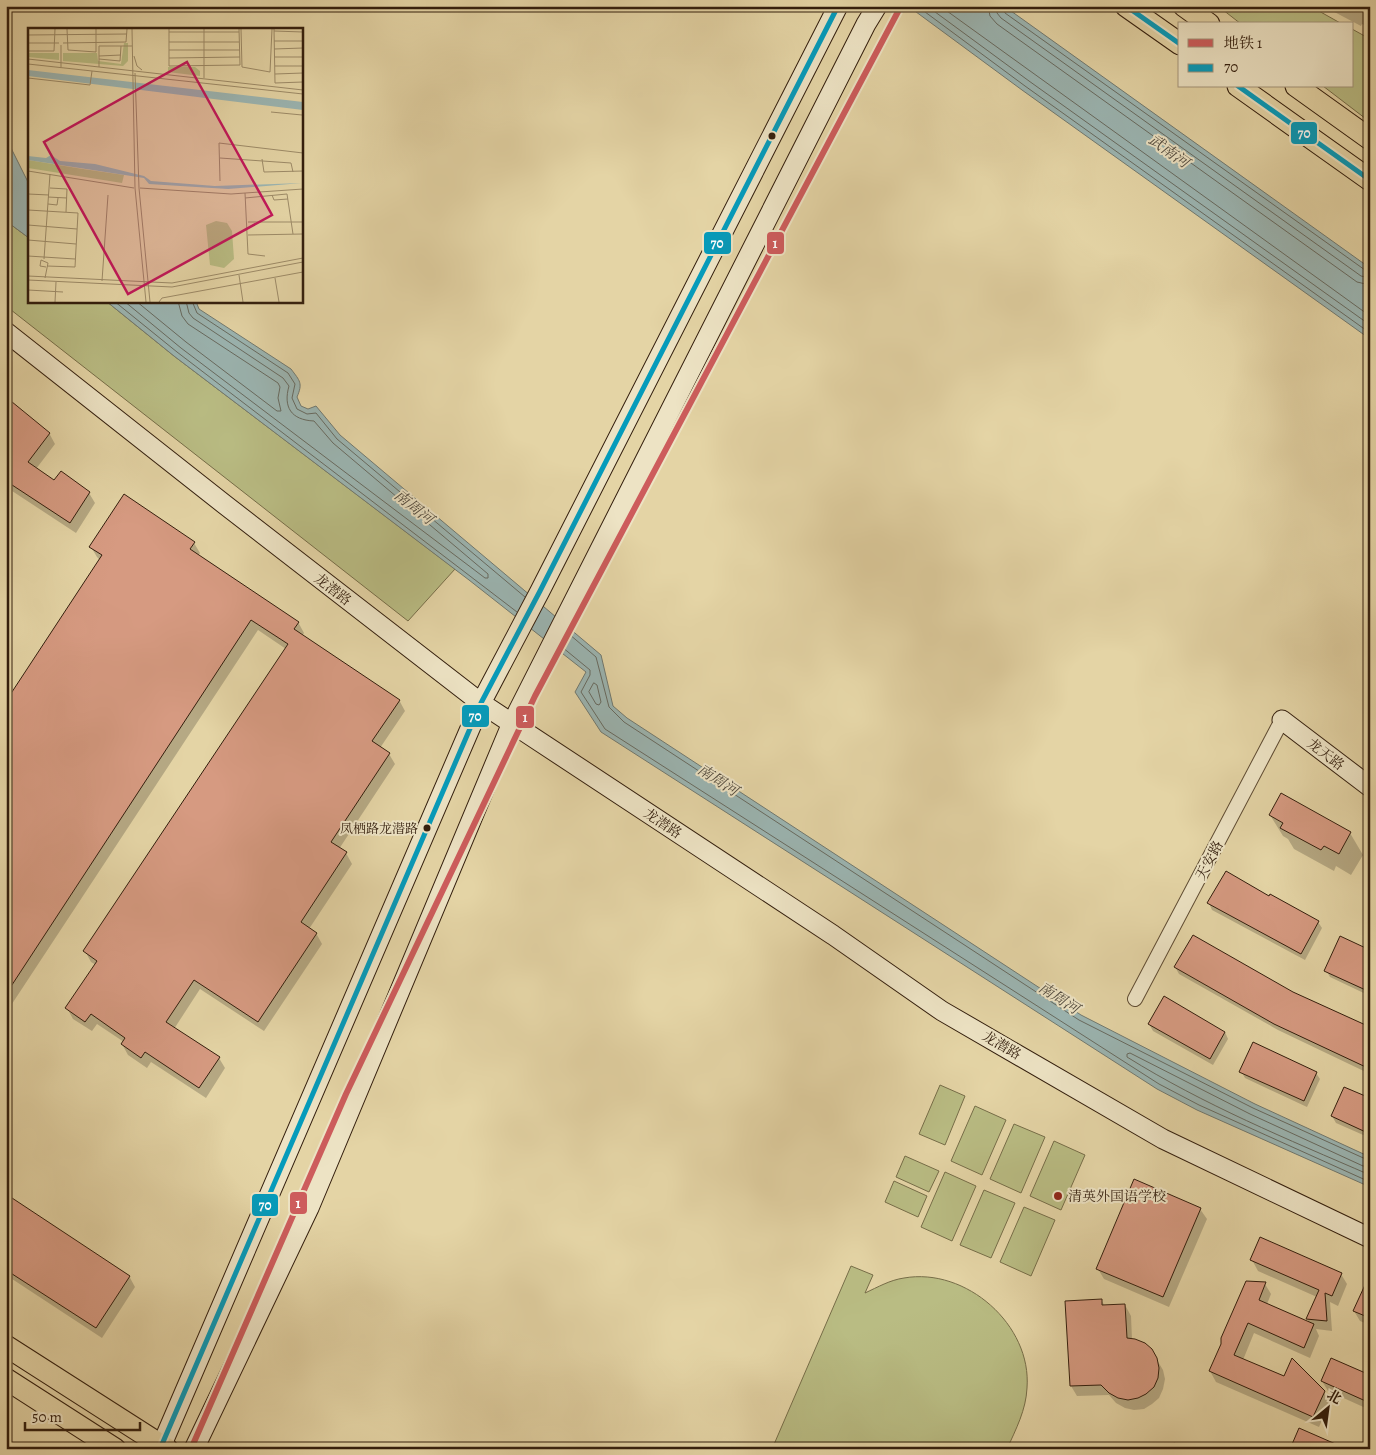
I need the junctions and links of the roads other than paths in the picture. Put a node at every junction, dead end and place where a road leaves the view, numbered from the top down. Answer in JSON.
{"nodes":[{"id":1,"x":838,"y":6,"type":"edge"},
{"id":2,"x":877,"y":6,"type":"edge"},
{"id":3,"x":1126,"y":6,"type":"edge"},
{"id":4,"x":1184,"y":6,"type":"edge"},
{"id":5,"x":1206,"y":22,"type":"edge"},
{"id":6,"x":1178,"y":43,"type":"edge"},
{"id":7,"x":1241,"y":88,"type":"edge"},
{"id":8,"x":1299,"y":88,"type":"edge"},
{"id":9,"x":1370,"y":139,"type":"edge"},
{"id":10,"x":1370,"y":180,"type":"edge"},
{"id":11,"x":6,"y":332,"type":"edge"},
{"id":12,"x":480,"y":703,"type":"junction"},
{"id":13,"x":1282,"y":720,"type":"joint"},
{"id":14,"x":512,"y":723,"type":"junction"},
{"id":15,"x":1370,"y":787,"type":"edge"},
{"id":16,"x":1135,"y":999,"type":"dead end"},
{"id":17,"x":1370,"y":1238,"type":"edge"},
{"id":18,"x":6,"y":1346,"type":"edge"},
{"id":19,"x":6,"y":1379,"type":"edge"},
{"id":20,"x":163,"y":1447,"type":"edge"},
{"id":21,"x":115,"y":1449,"type":"edge"},
{"id":22,"x":194,"y":1449,"type":"edge"}],
"edges":[{"from":1,"to":12,"type":"main road"},
{"from":2,"to":14,"type":"main road"},
{"from":3,"to":6,"type":"main road"},
{"from":4,"to":5,"type":"main road"},
{"from":7,"to":10,"type":"main road"},
{"from":8,"to":9,"type":"main road"},
{"from":11,"to":12,"type":"main road","name":"龙潜路"},
{"from":12,"to":14,"type":"main road","name":"龙潜路"},
{"from":12,"to":20,"type":"main road"},
{"from":13,"to":15,"type":"main road","name":"龙天路"},
{"from":13,"to":16,"type":"street","name":"天安路"},
{"from":14,"to":17,"type":"main road","name":"龙潜路"},
{"from":14,"to":22,"type":"main road"},
{"from":18,"to":20,"type":"main road"},
{"from":19,"to":21,"type":"main road"}]}
